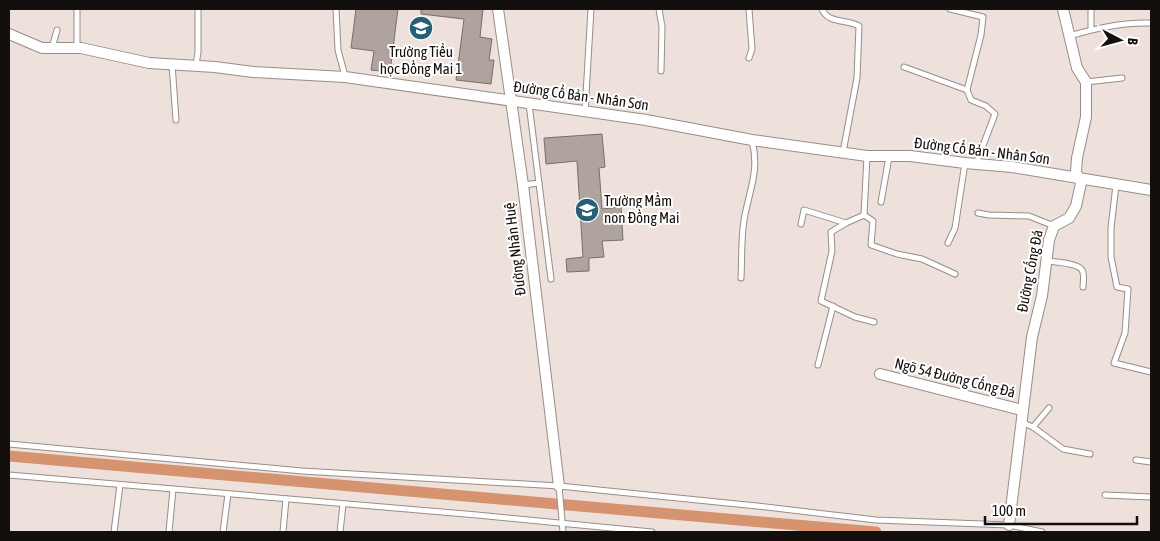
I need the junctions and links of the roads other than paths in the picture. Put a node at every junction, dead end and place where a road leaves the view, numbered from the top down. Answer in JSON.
{"nodes":[{"id":1,"x":77,"y":9,"type":"edge"},
{"id":2,"x":198,"y":9,"type":"edge"},
{"id":3,"x":336,"y":9,"type":"edge"},
{"id":4,"x":498,"y":9,"type":"edge"},
{"id":5,"x":591,"y":9,"type":"edge"},
{"id":6,"x":659,"y":9,"type":"edge"},
{"id":7,"x":748,"y":9,"type":"edge"},
{"id":8,"x":822,"y":9,"type":"edge"},
{"id":9,"x":950,"y":9,"type":"edge"},
{"id":10,"x":1063,"y":9,"type":"edge"},
{"id":11,"x":1091,"y":9,"type":"edge"},
{"id":12,"x":1151,"y":24,"type":"edge"},
{"id":13,"x":1091,"y":29,"type":"junction"},
{"id":14,"x":57,"y":30,"type":"dead end"},
{"id":15,"x":9,"y":34,"type":"edge"},
{"id":16,"x":1070,"y":36,"type":"junction"},
{"id":17,"x":77,"y":48,"type":"junction"},
{"id":18,"x":52,"y":49,"type":"junction"},
{"id":19,"x":749,"y":58,"type":"dead end"},
{"id":20,"x":172,"y":63,"type":"junction"},
{"id":21,"x":196,"y":65,"type":"junction"},
{"id":22,"x":904,"y":67,"type":"dead end"},
{"id":23,"x":661,"y":71,"type":"dead end"},
{"id":24,"x":345,"y":77,"type":"junction"},
{"id":25,"x":1122,"y":78,"type":"dead end"},
{"id":26,"x":1086,"y":82,"type":"junction"},
{"id":27,"x":967,"y":90,"type":"junction"},
{"id":28,"x":511,"y":101,"type":"junction"},
{"id":29,"x":529,"y":104,"type":"junction"},
{"id":30,"x":585,"y":112,"type":"junction"},
{"id":31,"x":176,"y":120,"type":"dead end"},
{"id":32,"x":752,"y":140,"type":"junction"},
{"id":33,"x":843,"y":152,"type":"junction"},
{"id":34,"x":866,"y":156,"type":"junction"},
{"id":35,"x":889,"y":156,"type":"junction"},
{"id":36,"x":965,"y":163,"type":"junction"},
{"id":37,"x":976,"y":164,"type":"junction"},
{"id":38,"x":1080,"y":179,"type":"junction"},
{"id":39,"x":540,"y":183,"type":"junction"},
{"id":40,"x":1116,"y":184,"type":"junction"},
{"id":41,"x":523,"y":185,"type":"junction"},
{"id":42,"x":1151,"y":190,"type":"edge"},
{"id":43,"x":880,"y":202,"type":"dead end"},
{"id":44,"x":978,"y":213,"type":"dead end"},
{"id":45,"x":864,"y":215,"type":"junction"},
{"id":46,"x":846,"y":222,"type":"junction"},
{"id":47,"x":801,"y":224,"type":"dead end"},
{"id":48,"x":1054,"y":226,"type":"junction"},
{"id":49,"x":948,"y":244,"type":"dead end"},
{"id":50,"x":1046,"y":261,"type":"junction"},
{"id":51,"x":955,"y":274,"type":"dead end"},
{"id":52,"x":741,"y":278,"type":"dead end"},
{"id":53,"x":551,"y":279,"type":"dead end"},
{"id":54,"x":1084,"y":287,"type":"dead end"},
{"id":55,"x":833,"y":306,"type":"junction"},
{"id":56,"x":874,"y":322,"type":"dead end"},
{"id":57,"x":818,"y":365,"type":"dead end"},
{"id":58,"x":1151,"y":372,"type":"edge"},
{"id":59,"x":880,"y":374,"type":"dead end"},
{"id":60,"x":1049,"y":408,"type":"dead end"},
{"id":61,"x":1022,"y":410,"type":"junction"},
{"id":62,"x":1021,"y":422,"type":"junction"},
{"id":63,"x":1033,"y":427,"type":"junction"},
{"id":64,"x":9,"y":444,"type":"edge"},
{"id":65,"x":1090,"y":454,"type":"dead end"},
{"id":66,"x":1136,"y":460,"type":"dead end"},
{"id":67,"x":1151,"y":462,"type":"edge"},
{"id":68,"x":9,"y":475,"type":"edge"},
{"id":69,"x":120,"y":485,"type":"junction"},
{"id":70,"x":559,"y":486,"type":"junction"},
{"id":71,"x":173,"y":489,"type":"junction"},
{"id":72,"x":228,"y":494,"type":"junction"},
{"id":73,"x":1105,"y":495,"type":"dead end"},
{"id":74,"x":1151,"y":497,"type":"edge"},
{"id":75,"x":286,"y":499,"type":"junction"},
{"id":76,"x":343,"y":504,"type":"junction"},
{"id":77,"x":563,"y":524,"type":"junction"},
{"id":78,"x":1008,"y":528,"type":"edge"},
{"id":79,"x":626,"y":531,"type":"edge"},
{"id":80,"x":114,"y":532,"type":"edge"},
{"id":81,"x":169,"y":532,"type":"edge"},
{"id":82,"x":223,"y":532,"type":"edge"},
{"id":83,"x":283,"y":532,"type":"edge"},
{"id":84,"x":340,"y":532,"type":"edge"},
{"id":85,"x":563,"y":532,"type":"edge"},
{"id":86,"x":652,"y":532,"type":"edge"},
{"id":87,"x":1042,"y":532,"type":"edge"}],
"edges":[{"from":1,"to":17,"type":"lane"},
{"from":2,"to":21,"type":"lane"},
{"from":3,"to":24,"type":"lane"},
{"from":4,"to":28,"type":"street","name":"Đường Nhân Huệ"},
{"from":5,"to":30,"type":"lane"},
{"from":6,"to":23,"type":"lane"},
{"from":7,"to":19,"type":"lane"},
{"from":8,"to":33,"type":"lane"},
{"from":9,"to":27,"type":"lane"},
{"from":10,"to":16,"type":"street","name":"Đường Cống Đá"},
{"from":11,"to":13,"type":"lane"},
{"from":12,"to":13,"type":"lane"},
{"from":13,"to":16,"type":"lane"},
{"from":14,"to":18,"type":"lane"},
{"from":15,"to":18,"type":"street","name":"Đường Cổ Bản - Nhân Sơn"},
{"from":16,"to":26,"type":"street","name":"Đường Cống Đá"},
{"from":17,"to":18,"type":"street","name":"Đường Cổ Bản - Nhân Sơn"},
{"from":17,"to":20,"type":"street","name":"Đường Cổ Bản - Nhân Sơn"},
{"from":20,"to":21,"type":"street","name":"Đường Cổ Bản - Nhân Sơn"},
{"from":20,"to":31,"type":"lane"},
{"from":21,"to":24,"type":"street","name":"Đường Cổ Bản - Nhân Sơn"},
{"from":22,"to":27,"type":"lane"},
{"from":24,"to":28,"type":"street","name":"Đường Cổ Bản - Nhân Sơn"},
{"from":25,"to":26,"type":"lane"},
{"from":26,"to":38,"type":"street","name":"Đường Cống Đá"},
{"from":27,"to":37,"type":"lane"},
{"from":28,"to":29,"type":"street","name":"Đường Cổ Bản - Nhân Sơn"},
{"from":28,"to":41,"type":"street","name":"Đường Nhân Huệ"},
{"from":29,"to":30,"type":"street","name":"Đường Cổ Bản - Nhân Sơn"},
{"from":29,"to":39,"type":"lane"},
{"from":30,"to":32,"type":"street","name":"Đường Cổ Bản - Nhân Sơn"},
{"from":32,"to":33,"type":"street","name":"Đường Cổ Bản - Nhân Sơn"},
{"from":32,"to":52,"type":"lane"},
{"from":33,"to":34,"type":"street","name":"Đường Cổ Bản - Nhân Sơn"},
{"from":34,"to":35,"type":"street","name":"Đường Cổ Bản - Nhân Sơn"},
{"from":34,"to":45,"type":"lane"},
{"from":35,"to":36,"type":"street","name":"Đường Cổ Bản - Nhân Sơn"},
{"from":35,"to":43,"type":"lane"},
{"from":36,"to":37,"type":"street","name":"Đường Cổ Bản - Nhân Sơn"},
{"from":36,"to":49,"type":"lane"},
{"from":37,"to":38,"type":"street","name":"Đường Cổ Bản - Nhân Sơn"},
{"from":38,"to":40,"type":"street","name":"Đường Cổ Bản - Nhân Sơn"},
{"from":38,"to":48,"type":"street","name":"Đường Cống Đá"},
{"from":39,"to":41,"type":"lane"},
{"from":39,"to":53,"type":"lane"},
{"from":40,"to":42,"type":"street","name":"Đường Cổ Bản - Nhân Sơn"},
{"from":40,"to":58,"type":"lane"},
{"from":41,"to":70,"type":"street","name":"Đường Nhân Huệ"},
{"from":44,"to":48,"type":"lane"},
{"from":45,"to":46,"type":"lane"},
{"from":45,"to":51,"type":"lane"},
{"from":46,"to":47,"type":"lane"},
{"from":46,"to":55,"type":"lane"},
{"from":48,"to":50,"type":"street","name":"Đường Cống Đá"},
{"from":50,"to":54,"type":"lane"},
{"from":50,"to":61,"type":"street","name":"Đường Cống Đá"},
{"from":55,"to":56,"type":"lane"},
{"from":55,"to":57,"type":"lane"},
{"from":59,"to":61,"type":"street","name":"Ngõ 54 Đường Cống Đá"},
{"from":60,"to":63,"type":"lane"},
{"from":61,"to":62,"type":"street","name":"Đường Cống Đá"},
{"from":62,"to":63,"type":"lane"},
{"from":62,"to":78,"type":"street","name":"Đường Cống Đá"},
{"from":63,"to":65,"type":"lane"},
{"from":64,"to":70,"type":"lane"},
{"from":66,"to":67,"type":"lane"},
{"from":68,"to":69,"type":"lane"},
{"from":69,"to":71,"type":"lane"},
{"from":69,"to":80,"type":"lane"},
{"from":70,"to":77,"type":"lane"},
{"from":70,"to":78,"type":"lane"},
{"from":71,"to":72,"type":"lane"},
{"from":71,"to":81,"type":"lane"},
{"from":72,"to":75,"type":"lane"},
{"from":72,"to":82,"type":"lane"},
{"from":73,"to":74,"type":"lane"},
{"from":75,"to":76,"type":"lane"},
{"from":75,"to":83,"type":"lane"},
{"from":76,"to":77,"type":"lane"},
{"from":76,"to":84,"type":"lane"},
{"from":77,"to":79,"type":"lane"},
{"from":77,"to":85,"type":"lane"},
{"from":78,"to":87,"type":"lane"},
{"from":79,"to":86,"type":"lane"}]}
